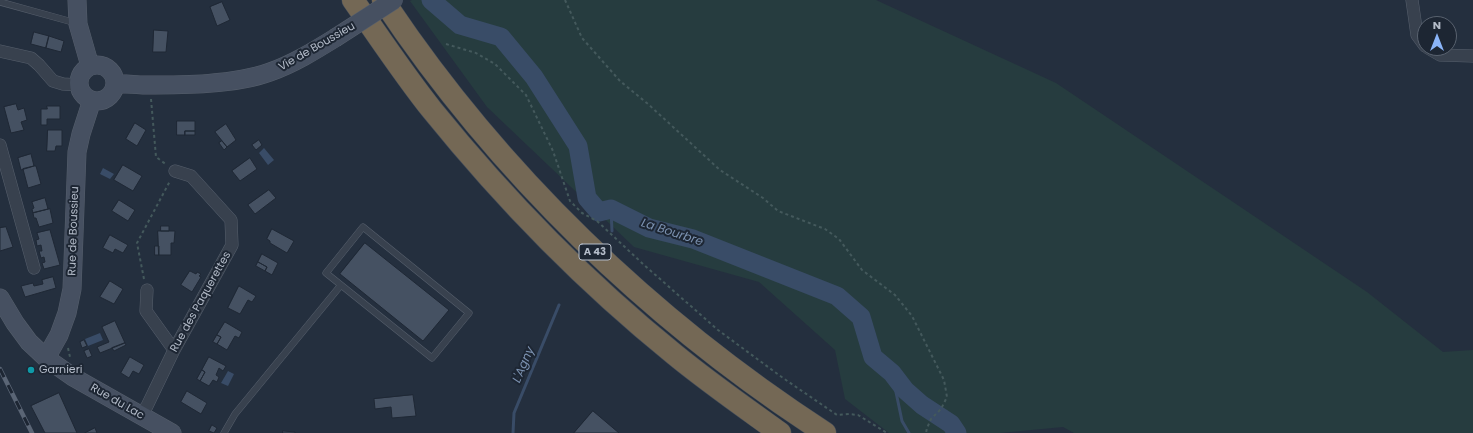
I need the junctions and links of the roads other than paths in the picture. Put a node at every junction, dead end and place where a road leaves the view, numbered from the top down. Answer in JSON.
{"nodes":[{"id":1,"x":77,"y":0,"type":"edge"},
{"id":2,"x":354,"y":0,"type":"edge"},
{"id":3,"x":383,"y":0,"type":"edge"},
{"id":4,"x":394,"y":0,"type":"edge"},
{"id":5,"x":1412,"y":0,"type":"edge"},
{"id":6,"x":0,"y":2,"type":"edge"},
{"id":7,"x":78,"y":24,"type":"junction"},
{"id":8,"x":1417,"y":35,"type":"edge"},
{"id":9,"x":0,"y":50,"type":"edge"},
{"id":10,"x":1457,"y":56,"type":"edge"},
{"id":11,"x":1473,"y":56,"type":"edge"},
{"id":12,"x":90,"y":66,"type":"junction"},
{"id":13,"x":115,"y":84,"type":"junction"},
{"id":14,"x":79,"y":85,"type":"junction"},
{"id":15,"x":92,"y":100,"type":"junction"},
{"id":16,"x":0,"y":145,"type":"edge"},
{"id":17,"x":174,"y":172,"type":"road end"},
{"id":18,"x":34,"y":268,"type":"dead end"},
{"id":19,"x":342,"y":285,"type":"junction"},
{"id":20,"x":147,"y":290,"type":"road end"},
{"id":21,"x":0,"y":298,"type":"edge"},
{"id":22,"x":174,"y":350,"type":"junction"},
{"id":23,"x":46,"y":358,"type":"junction"},
{"id":24,"x":140,"y":416,"type":"junction"},
{"id":25,"x":172,"y":433,"type":"edge"},
{"id":26,"x":224,"y":433,"type":"edge"},
{"id":27,"x":780,"y":433,"type":"edge"},
{"id":28,"x":825,"y":433,"type":"edge"}],
"edges":[{"from":1,"to":7,"type":"street"},
{"from":2,"to":27,"type":"highway","number":"A 43"},
{"from":3,"to":28,"type":"highway","number":"A 43"},
{"from":4,"to":13,"type":"street","name":"Vie de Boussieu","bridge":true},
{"from":5,"to":8,"type":"street"},
{"from":6,"to":7,"type":"lane"},
{"from":7,"to":12,"type":"street"},
{"from":9,"to":14,"type":"street"},
{"from":10,"to":11,"type":"street"},
{"from":12,"to":13,"type":"street"},
{"from":12,"to":14,"type":"street"},
{"from":13,"to":15,"type":"street"},
{"from":14,"to":15,"type":"street"},
{"from":15,"to":23,"type":"street","name":"Rue de Boussieu"},
{"from":16,"to":18,"type":"street"},
{"from":17,"to":22,"type":"street","name":"Rue des Paquerettes"},
{"from":19,"to":19,"type":"lane"},
{"from":19,"to":26,"type":"lane"},
{"from":20,"to":22,"type":"street"},
{"from":21,"to":23,"type":"street","name":"Rue du Lac"},
{"from":22,"to":24,"type":"street","name":"Rue des Paquerettes"},
{"from":23,"to":24,"type":"street","name":"Rue du Lac"},
{"from":24,"to":25,"type":"street","name":"Rue du Lac"}]}
